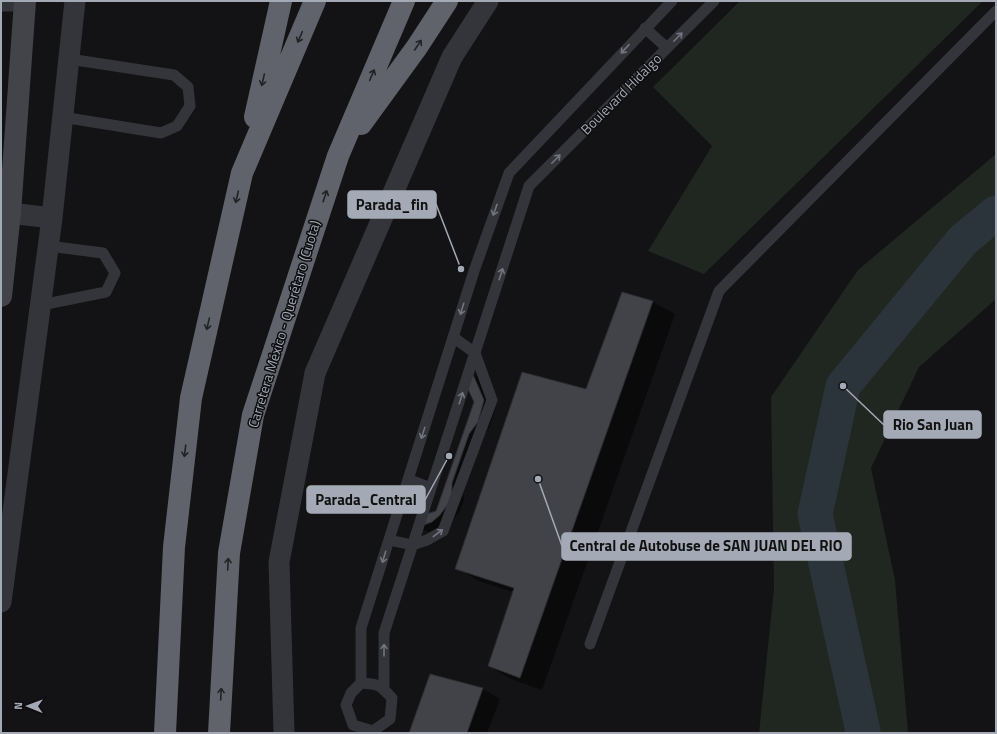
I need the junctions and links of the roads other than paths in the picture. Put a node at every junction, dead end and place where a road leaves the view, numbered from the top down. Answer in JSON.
{"nodes":[{"id":1,"x":25,"y":1,"type":"edge"},
{"id":2,"x":75,"y":1,"type":"edge"},
{"id":3,"x":281,"y":1,"type":"edge"},
{"id":4,"x":315,"y":1,"type":"edge"},
{"id":5,"x":404,"y":1,"type":"edge"},
{"id":6,"x":447,"y":1,"type":"edge"},
{"id":7,"x":488,"y":1,"type":"edge"},
{"id":8,"x":672,"y":1,"type":"edge"},
{"id":9,"x":714,"y":1,"type":"edge"},
{"id":10,"x":1,"y":2,"type":"edge"},
{"id":11,"x":996,"y":11,"type":"edge"},
{"id":12,"x":645,"y":28,"type":"junction"},
{"id":13,"x":667,"y":48,"type":"junction"},
{"id":14,"x":68,"y":58,"type":"junction"},
{"id":15,"x":62,"y":117,"type":"junction"},
{"id":16,"x":338,"y":156,"type":"junction"},
{"id":17,"x":242,"y":173,"type":"junction"},
{"id":18,"x":6,"y":213,"type":"edge"},
{"id":19,"x":52,"y":218,"type":"junction"},
{"id":20,"x":48,"y":246,"type":"junction"},
{"id":21,"x":1,"y":296,"type":"edge"},
{"id":22,"x":40,"y":305,"type":"junction"},
{"id":23,"x":453,"y":337,"type":"junction"},
{"id":24,"x":476,"y":353,"type":"junction"},
{"id":25,"x":408,"y":479,"type":"junction"},
{"id":26,"x":431,"y":488,"type":"junction"},
{"id":27,"x":389,"y":540,"type":"junction"},
{"id":28,"x":412,"y":545,"type":"junction"},
{"id":29,"x":1,"y":602,"type":"edge"},
{"id":30,"x":590,"y":644,"type":"dead end"},
{"id":31,"x":361,"y":684,"type":"junction"},
{"id":32,"x":384,"y":689,"type":"junction"},
{"id":33,"x":165,"y":733,"type":"edge"},
{"id":34,"x":219,"y":733,"type":"edge"},
{"id":35,"x":284,"y":733,"type":"edge"}],
"edges":[{"from":1,"to":10,"type":"street"},
{"from":1,"to":18,"type":"street"},
{"from":2,"to":14,"type":"street"},
{"from":3,"to":17,"type":"highway","one_way":true},
{"from":4,"to":17,"type":"highway","one_way":true},
{"from":16,"to":5,"type":"highway","name":"Carretera México - Querétaro (Cuota)","one_way":true},
{"from":16,"to":6,"type":"highway","one_way":true},
{"from":7,"to":35,"type":"street"},
{"from":8,"to":12,"type":"lane","name":"Boulevard Hidalgo"},
{"from":13,"to":9,"type":"lane","name":"Boulevard Hidalgo","one_way":true},
{"from":11,"to":30,"type":"lane"},
{"from":12,"to":13,"type":"lane"},
{"from":12,"to":23,"type":"lane","name":"Boulevard Hidalgo","one_way":true},
{"from":24,"to":13,"type":"lane","name":"Boulevard Hidalgo","one_way":true},
{"from":14,"to":15,"type":"street"},
{"from":14,"to":15,"type":"lane"},
{"from":15,"to":19,"type":"street"},
{"from":34,"to":16,"type":"highway","name":"Carretera México - Querétaro (Cuota)","one_way":true},
{"from":17,"to":33,"type":"highway","one_way":true},
{"from":18,"to":19,"type":"street"},
{"from":18,"to":21,"type":"street"},
{"from":19,"to":20,"type":"street"},
{"from":20,"to":22,"type":"street"},
{"from":20,"to":22,"type":"lane"},
{"from":22,"to":29,"type":"street"},
{"from":23,"to":24,"type":"lane"},
{"from":23,"to":25,"type":"lane","one_way":true},
{"from":26,"to":24,"type":"lane","one_way":true},
{"from":28,"to":24,"type":"lane","one_way":true},
{"from":25,"to":26,"type":"lane"},
{"from":25,"to":27,"type":"lane"},
{"from":26,"to":28,"type":"lane"},
{"from":27,"to":28,"type":"lane"},
{"from":27,"to":31,"type":"lane","one_way":true},
{"from":32,"to":28,"type":"lane","one_way":true},
{"from":31,"to":32,"type":"lane"},
{"from":31,"to":32,"type":"lane"}]}
